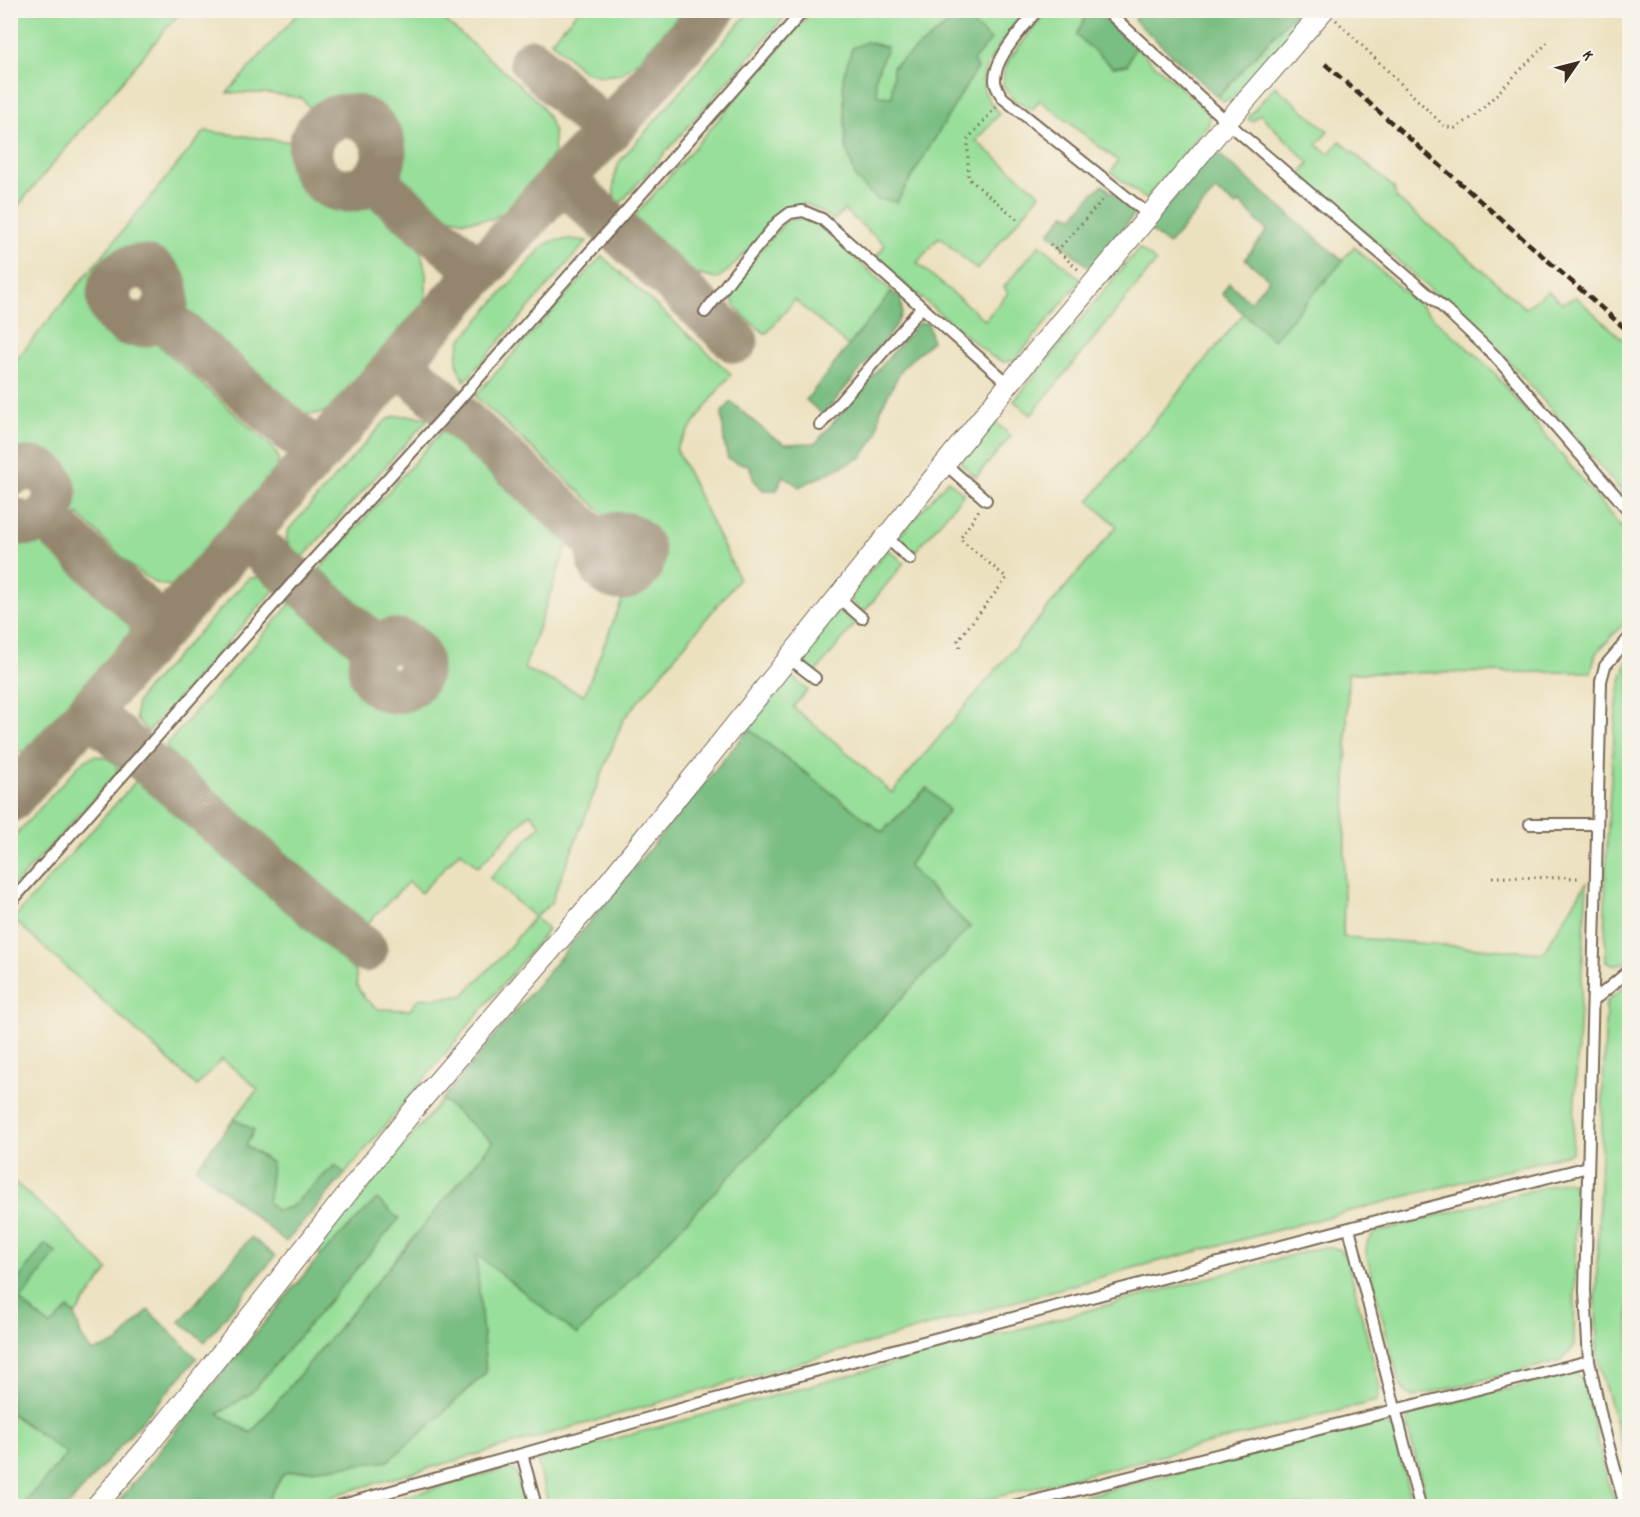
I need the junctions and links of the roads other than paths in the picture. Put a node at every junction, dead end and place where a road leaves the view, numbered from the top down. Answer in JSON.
{"nodes":[{"id":1,"x":804,"y":10,"type":"edge"},
{"id":2,"x":1037,"y":10,"type":"edge"},
{"id":3,"x":1106,"y":10,"type":"edge"},
{"id":4,"x":1330,"y":15,"type":"edge"},
{"id":5,"x":1227,"y":122,"type":"junction"},
{"id":6,"x":1149,"y":215,"type":"junction"},
{"id":7,"x":922,"y":307,"type":"junction"},
{"id":8,"x":705,"y":312,"type":"dead end"},
{"id":9,"x":1009,"y":384,"type":"junction"},
{"id":10,"x":820,"y":426,"type":"dead end"},
{"id":11,"x":945,"y":464,"type":"junction"},
{"id":12,"x":986,"y":500,"type":"road end"},
{"id":13,"x":1629,"y":513,"type":"edge"},
{"id":14,"x":886,"y":537,"type":"junction"},
{"id":15,"x":910,"y":559,"type":"dead end"},
{"id":16,"x":838,"y":597,"type":"junction"},
{"id":17,"x":862,"y":618,"type":"dead end"},
{"id":18,"x":1629,"y":637,"type":"edge"},
{"id":19,"x":789,"y":658,"type":"junction"},
{"id":20,"x":815,"y":678,"type":"dead end"},
{"id":21,"x":1530,"y":824,"type":"dead end"},
{"id":22,"x":1597,"y":824,"type":"junction"},
{"id":23,"x":10,"y":903,"type":"edge"},
{"id":24,"x":1629,"y":970,"type":"edge"},
{"id":25,"x":1593,"y":1000,"type":"junction"},
{"id":26,"x":1588,"y":1167,"type":"junction"},
{"id":27,"x":1349,"y":1228,"type":"junction"},
{"id":28,"x":1589,"y":1360,"type":"junction"},
{"id":29,"x":1396,"y":1408,"type":"junction"},
{"id":30,"x":522,"y":1454,"type":"junction"},
{"id":31,"x":96,"y":1506,"type":"edge"},
{"id":32,"x":339,"y":1506,"type":"edge"},
{"id":33,"x":536,"y":1506,"type":"edge"},
{"id":34,"x":1014,"y":1506,"type":"edge"},
{"id":35,"x":1420,"y":1506,"type":"edge"},
{"id":36,"x":1625,"y":1506,"type":"edge"}],
"edges":[{"from":1,"to":23,"type":"lane"},
{"from":2,"to":6,"type":"lane"},
{"from":3,"to":5,"type":"lane"},
{"from":4,"to":5,"type":"street"},
{"from":5,"to":6,"type":"street"},
{"from":5,"to":13,"type":"lane"},
{"from":6,"to":9,"type":"street"},
{"from":7,"to":8,"type":"lane"},
{"from":7,"to":9,"type":"lane"},
{"from":7,"to":10,"type":"lane"},
{"from":9,"to":11,"type":"street"},
{"from":11,"to":12,"type":"lane"},
{"from":11,"to":14,"type":"street"},
{"from":14,"to":15,"type":"lane"},
{"from":14,"to":16,"type":"street"},
{"from":16,"to":17,"type":"lane"},
{"from":16,"to":19,"type":"street"},
{"from":18,"to":22,"type":"lane"},
{"from":19,"to":20,"type":"lane"},
{"from":19,"to":31,"type":"street"},
{"from":21,"to":22,"type":"lane"},
{"from":22,"to":25,"type":"lane"},
{"from":24,"to":25,"type":"lane"},
{"from":25,"to":26,"type":"lane"},
{"from":26,"to":27,"type":"lane"},
{"from":26,"to":28,"type":"lane"},
{"from":27,"to":29,"type":"lane"},
{"from":27,"to":30,"type":"lane"},
{"from":28,"to":29,"type":"lane"},
{"from":28,"to":36,"type":"lane"},
{"from":29,"to":34,"type":"lane"},
{"from":29,"to":35,"type":"lane"},
{"from":30,"to":32,"type":"lane"},
{"from":30,"to":33,"type":"lane"}]}
